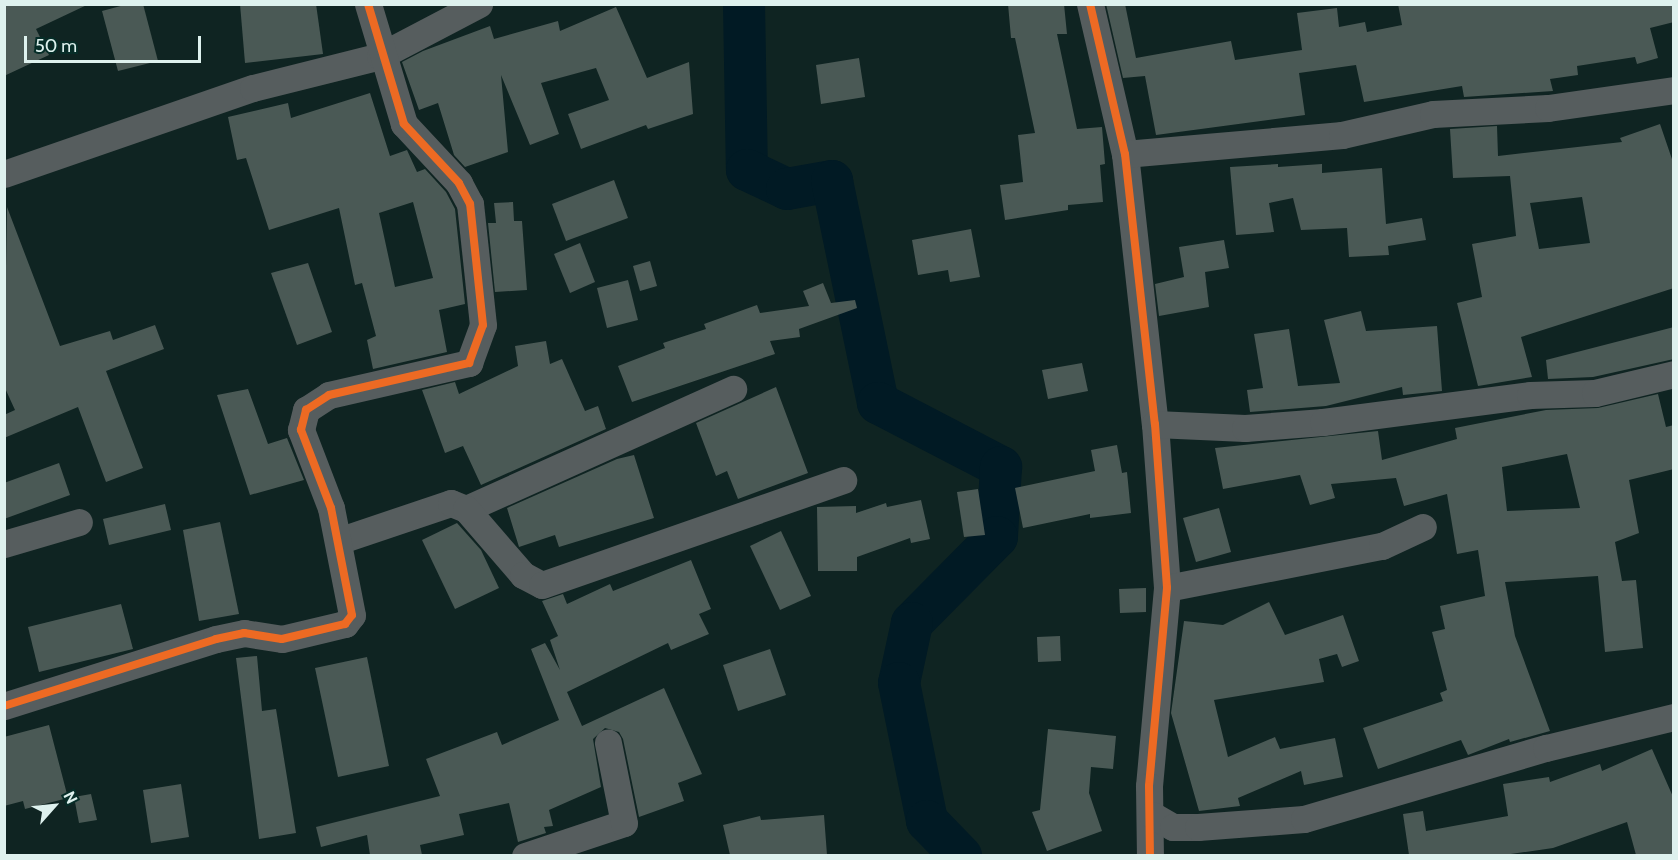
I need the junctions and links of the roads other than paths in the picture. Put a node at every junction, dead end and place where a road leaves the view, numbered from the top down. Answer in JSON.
{"nodes":[{"id":1,"x":368,"y":4,"type":"edge"},
{"id":2,"x":479,"y":4,"type":"edge"},
{"id":3,"x":1090,"y":4,"type":"edge"},
{"id":4,"x":380,"y":56,"type":"junction"},
{"id":5,"x":1674,"y":90,"type":"edge"},
{"id":6,"x":1125,"y":154,"type":"junction"},
{"id":7,"x":4,"y":174,"type":"edge"},
{"id":8,"x":1674,"y":374,"type":"edge"},
{"id":9,"x":733,"y":389,"type":"dead end"},
{"id":10,"x":1155,"y":424,"type":"junction"},
{"id":11,"x":843,"y":480,"type":"dead end"},
{"id":12,"x":466,"y":509,"type":"junction"},
{"id":13,"x":78,"y":522,"type":"dead end"},
{"id":14,"x":1422,"y":527,"type":"dead end"},
{"id":15,"x":338,"y":541,"type":"junction"},
{"id":16,"x":4,"y":544,"type":"edge"},
{"id":17,"x":1167,"y":588,"type":"junction"},
{"id":18,"x":4,"y":706,"type":"edge"},
{"id":19,"x":1674,"y":717,"type":"edge"},
{"id":20,"x":608,"y":743,"type":"dead end"},
{"id":21,"x":1152,"y":815,"type":"junction"},
{"id":22,"x":525,"y":855,"type":"edge"},
{"id":23,"x":1150,"y":855,"type":"edge"}],
"edges":[{"from":1,"to":4,"type":"street"},
{"from":2,"to":4,"type":"street"},
{"from":3,"to":6,"type":"street"},
{"from":4,"to":7,"type":"street"},
{"from":4,"to":15,"type":"street"},
{"from":5,"to":6,"type":"street"},
{"from":6,"to":10,"type":"street"},
{"from":8,"to":10,"type":"street"},
{"from":9,"to":12,"type":"street"},
{"from":10,"to":17,"type":"street"},
{"from":11,"to":12,"type":"street"},
{"from":12,"to":15,"type":"street"},
{"from":13,"to":16,"type":"street"},
{"from":14,"to":17,"type":"street"},
{"from":15,"to":18,"type":"street"},
{"from":17,"to":21,"type":"street"},
{"from":19,"to":21,"type":"street"},
{"from":20,"to":22,"type":"street"},
{"from":21,"to":23,"type":"street"}]}
